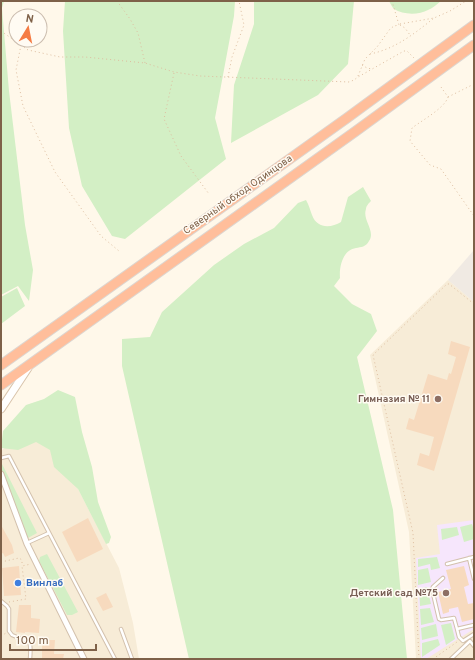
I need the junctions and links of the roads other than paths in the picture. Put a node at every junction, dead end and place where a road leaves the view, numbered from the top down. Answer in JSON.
{"nodes":[{"id":1,"x":474,"y":25,"type":"edge"},
{"id":2,"x":474,"y":45,"type":"edge"},
{"id":3,"x":32,"y":362,"type":"junction"},
{"id":4,"x":1,"y":365,"type":"edge"},
{"id":5,"x":1,"y":384,"type":"edge"},
{"id":6,"x":1,"y":409,"type":"edge"},
{"id":7,"x":1,"y":458,"type":"edge"},
{"id":8,"x":1,"y":474,"type":"edge"},
{"id":9,"x":49,"y":532,"type":"junction"},
{"id":10,"x":27,"y":544,"type":"junction"},
{"id":11,"x":474,"y":557,"type":"edge"},
{"id":12,"x":469,"y":558,"type":"junction"},
{"id":13,"x":447,"y":564,"type":"dead end"},
{"id":14,"x":443,"y":578,"type":"dead end"},
{"id":15,"x":474,"y":580,"type":"edge"},
{"id":16,"x":1,"y":601,"type":"edge"},
{"id":17,"x":474,"y":625,"type":"edge"},
{"id":18,"x":121,"y":629,"type":"dead end"},
{"id":19,"x":457,"y":629,"type":"junction"},
{"id":20,"x":474,"y":634,"type":"edge"},
{"id":21,"x":474,"y":646,"type":"edge"},
{"id":22,"x":30,"y":659,"type":"edge"},
{"id":23,"x":84,"y":659,"type":"edge"},
{"id":24,"x":115,"y":659,"type":"edge"},
{"id":25,"x":132,"y":659,"type":"edge"},
{"id":26,"x":451,"y":659,"type":"edge"}],
"edges":[{"from":1,"to":4,"type":"highway","name":"Северный обход Одинцова"},
{"from":2,"to":3,"type":"highway","name":"Северный обход Одинцова"},
{"from":3,"to":5,"type":"highway","name":"Северный обход Одинцова"},
{"from":3,"to":6,"type":"main road"},
{"from":7,"to":9,"type":"lane"},
{"from":8,"to":10,"type":"street"},
{"from":9,"to":10,"type":"lane"},
{"from":9,"to":24,"type":"lane"},
{"from":10,"to":23,"type":"street"},
{"from":11,"to":12,"type":"lane"},
{"from":12,"to":13,"type":"lane"},
{"from":12,"to":15,"type":"lane"},
{"from":14,"to":19,"type":"lane"},
{"from":16,"to":22,"type":"lane"},
{"from":17,"to":19,"type":"lane"},
{"from":18,"to":25,"type":"lane"},
{"from":19,"to":20,"type":"lane"},
{"from":21,"to":26,"type":"lane"}]}
